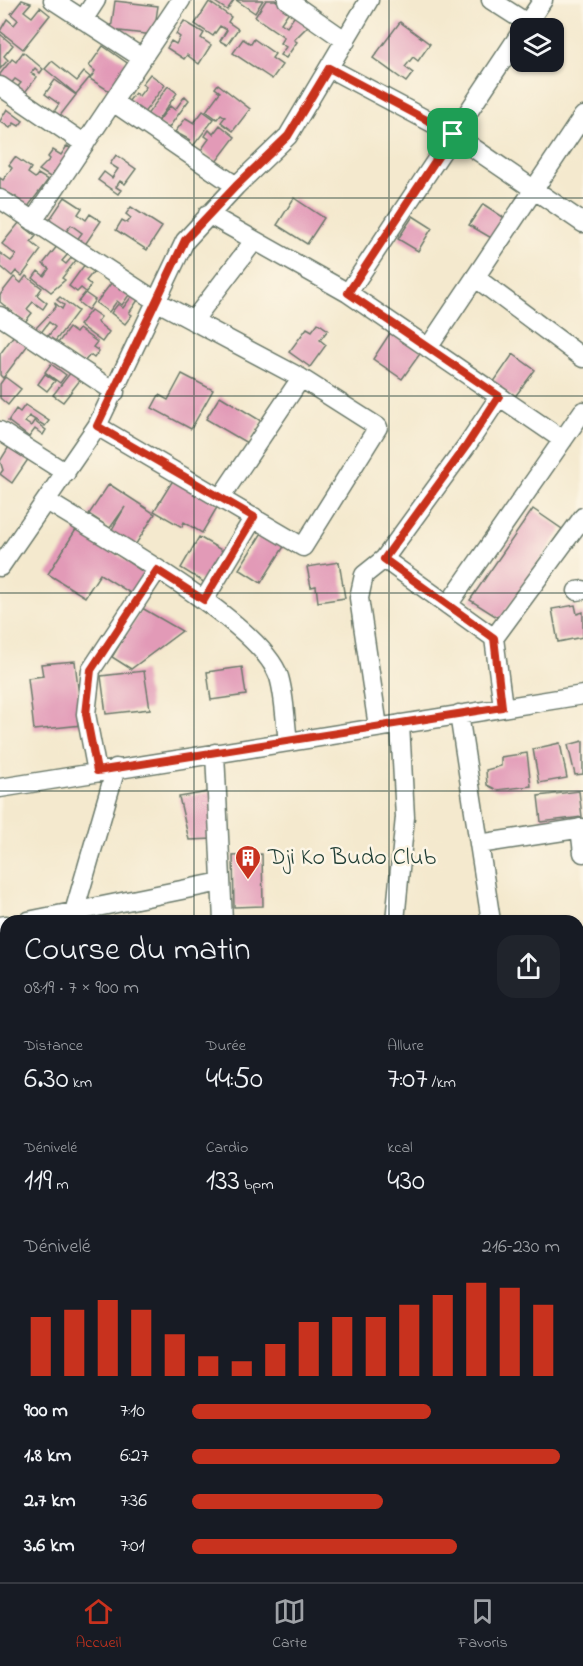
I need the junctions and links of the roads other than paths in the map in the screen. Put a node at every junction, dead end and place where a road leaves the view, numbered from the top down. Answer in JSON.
{"nodes":[{"id":1,"x":53,"y":0,"type":"edge"},
{"id":2,"x":96,"y":0,"type":"edge"},
{"id":3,"x":181,"y":0,"type":"edge"},
{"id":4,"x":287,"y":0,"type":"edge"},
{"id":5,"x":369,"y":0,"type":"edge"},
{"id":6,"x":491,"y":0,"type":"edge"},
{"id":7,"x":543,"y":0,"type":"edge"},
{"id":8,"x":512,"y":18,"type":"edge"},
{"id":9,"x":531,"y":18,"type":"edge"},
{"id":10,"x":83,"y":20,"type":"junction"},
{"id":11,"x":346,"y":41,"type":"junction"},
{"id":12,"x":510,"y":49,"type":"edge"},
{"id":13,"x":142,"y":58,"type":"junction"},
{"id":14,"x":329,"y":68,"type":"junction"},
{"id":15,"x":0,"y":86,"type":"edge"},
{"id":16,"x":113,"y":102,"type":"junction"},
{"id":17,"x":583,"y":116,"type":"edge"},
{"id":18,"x":453,"y":134,"type":"junction"},
{"id":19,"x":85,"y":144,"type":"junction"},
{"id":20,"x":236,"y":186,"type":"junction"},
{"id":21,"x":534,"y":190,"type":"junction"},
{"id":22,"x":0,"y":199,"type":"edge"},
{"id":23,"x":208,"y":214,"type":"junction"},
{"id":24,"x":33,"y":221,"type":"junction"},
{"id":25,"x":583,"y":223,"type":"edge"},
{"id":26,"x":254,"y":240,"type":"junction"},
{"id":27,"x":476,"y":278,"type":"junction"},
{"id":28,"x":348,"y":293,"type":"junction"},
{"id":29,"x":156,"y":301,"type":"junction"},
{"id":30,"x":0,"y":316,"type":"edge"},
{"id":31,"x":193,"y":321,"type":"junction"},
{"id":32,"x":428,"y":348,"type":"junction"},
{"id":33,"x":583,"y":358,"type":"edge"},
{"id":34,"x":301,"y":378,"type":"junction"},
{"id":35,"x":115,"y":392,"type":"junction"},
{"id":36,"x":499,"y":396,"type":"junction"},
{"id":37,"x":583,"y":411,"type":"edge"},
{"id":38,"x":97,"y":426,"type":"junction"},
{"id":39,"x":0,"y":431,"type":"edge"},
{"id":40,"x":563,"y":441,"type":"junction"},
{"id":41,"x":66,"y":473,"type":"junction"},
{"id":42,"x":221,"y":497,"type":"junction"},
{"id":43,"x":47,"y":501,"type":"junction"},
{"id":44,"x":254,"y":517,"type":"junction"},
{"id":45,"x":583,"y":517,"type":"edge"},
{"id":46,"x":384,"y":559,"type":"junction"},
{"id":47,"x":0,"y":567,"type":"edge"},
{"id":48,"x":157,"y":570,"type":"junction"},
{"id":49,"x":204,"y":600,"type":"junction"},
{"id":50,"x":448,"y":605,"type":"junction"},
{"id":51,"x":494,"y":638,"type":"junction"},
{"id":52,"x":583,"y":695,"type":"edge"},
{"id":53,"x":502,"y":707,"type":"junction"},
{"id":54,"x":459,"y":714,"type":"junction"},
{"id":55,"x":400,"y":724,"type":"junction"},
{"id":56,"x":378,"y":727,"type":"junction"},
{"id":57,"x":288,"y":741,"type":"junction"},
{"id":58,"x":215,"y":753,"type":"junction"},
{"id":59,"x":116,"y":768,"type":"junction"},
{"id":60,"x":97,"y":771,"type":"junction"},
{"id":61,"x":0,"y":788,"type":"edge"},
{"id":62,"x":581,"y":828,"type":"edge"},
{"id":63,"x":479,"y":844,"type":"junction"},
{"id":64,"x":583,"y":853,"type":"edge"},
{"id":65,"x":222,"y":882,"type":"junction"},
{"id":66,"x":74,"y":915,"type":"edge"},
{"id":67,"x":78,"y":915,"type":"edge"},
{"id":68,"x":223,"y":915,"type":"edge"},
{"id":69,"x":396,"y":915,"type":"edge"},
{"id":70,"x":490,"y":915,"type":"edge"}],
"edges":[{"from":1,"to":10,"type":"street"},
{"from":2,"to":10,"type":"street"},
{"from":3,"to":13,"type":"street"},
{"from":4,"to":11,"type":"street"},
{"from":5,"to":11,"type":"street"},
{"from":6,"to":8,"type":"street"},
{"from":7,"to":9,"type":"street"},
{"from":10,"to":13,"type":"street"},
{"from":11,"to":14,"type":"street"},
{"from":12,"to":18,"type":"street"},
{"from":13,"to":16,"type":"street"},
{"from":14,"to":18,"type":"street"},
{"from":14,"to":20,"type":"street"},
{"from":15,"to":19,"type":"street"},
{"from":16,"to":19,"type":"street"},
{"from":16,"to":20,"type":"street"},
{"from":17,"to":21,"type":"street"},
{"from":18,"to":21,"type":"street"},
{"from":18,"to":28,"type":"street"},
{"from":19,"to":24,"type":"street"},
{"from":20,"to":23,"type":"street"},
{"from":21,"to":25,"type":"street"},
{"from":21,"to":27,"type":"street"},
{"from":22,"to":24,"type":"street"},
{"from":23,"to":26,"type":"street"},
{"from":23,"to":29,"type":"street"},
{"from":24,"to":29,"type":"street"},
{"from":26,"to":28,"type":"street"},
{"from":26,"to":31,"type":"street"},
{"from":27,"to":32,"type":"street"},
{"from":27,"to":33,"type":"street"},
{"from":28,"to":32,"type":"street"},
{"from":29,"to":31,"type":"street"},
{"from":29,"to":35,"type":"street"},
{"from":30,"to":35,"type":"street"},
{"from":31,"to":34,"type":"street"},
{"from":32,"to":36,"type":"street"},
{"from":34,"to":42,"type":"street"},
{"from":34,"to":44,"type":"street"},
{"from":35,"to":38,"type":"street"},
{"from":36,"to":40,"type":"street"},
{"from":36,"to":46,"type":"street"},
{"from":37,"to":40,"type":"street"},
{"from":38,"to":41,"type":"street"},
{"from":38,"to":42,"type":"street"},
{"from":39,"to":41,"type":"street"},
{"from":40,"to":50,"type":"street"},
{"from":41,"to":43,"type":"street"},
{"from":42,"to":44,"type":"street"},
{"from":43,"to":47,"type":"street"},
{"from":43,"to":48,"type":"street"},
{"from":44,"to":49,"type":"street"},
{"from":45,"to":51,"type":"street"},
{"from":46,"to":50,"type":"street"},
{"from":46,"to":56,"type":"street"},
{"from":48,"to":49,"type":"street"},
{"from":48,"to":60,"type":"street"},
{"from":49,"to":57,"type":"street"},
{"from":50,"to":51,"type":"street"},
{"from":51,"to":53,"type":"street"},
{"from":52,"to":53,"type":"street"},
{"from":53,"to":54,"type":"street"},
{"from":54,"to":55,"type":"street"},
{"from":54,"to":63,"type":"street"},
{"from":55,"to":56,"type":"street"},
{"from":55,"to":69,"type":"street"},
{"from":56,"to":57,"type":"street"},
{"from":57,"to":58,"type":"street"},
{"from":58,"to":59,"type":"street"},
{"from":58,"to":65,"type":"street"},
{"from":59,"to":60,"type":"street"},
{"from":59,"to":66,"type":"street"},
{"from":60,"to":61,"type":"street"},
{"from":62,"to":63,"type":"street"},
{"from":62,"to":64,"type":"street"},
{"from":63,"to":70,"type":"street"},
{"from":65,"to":67,"type":"street"},
{"from":65,"to":68,"type":"street"}]}
